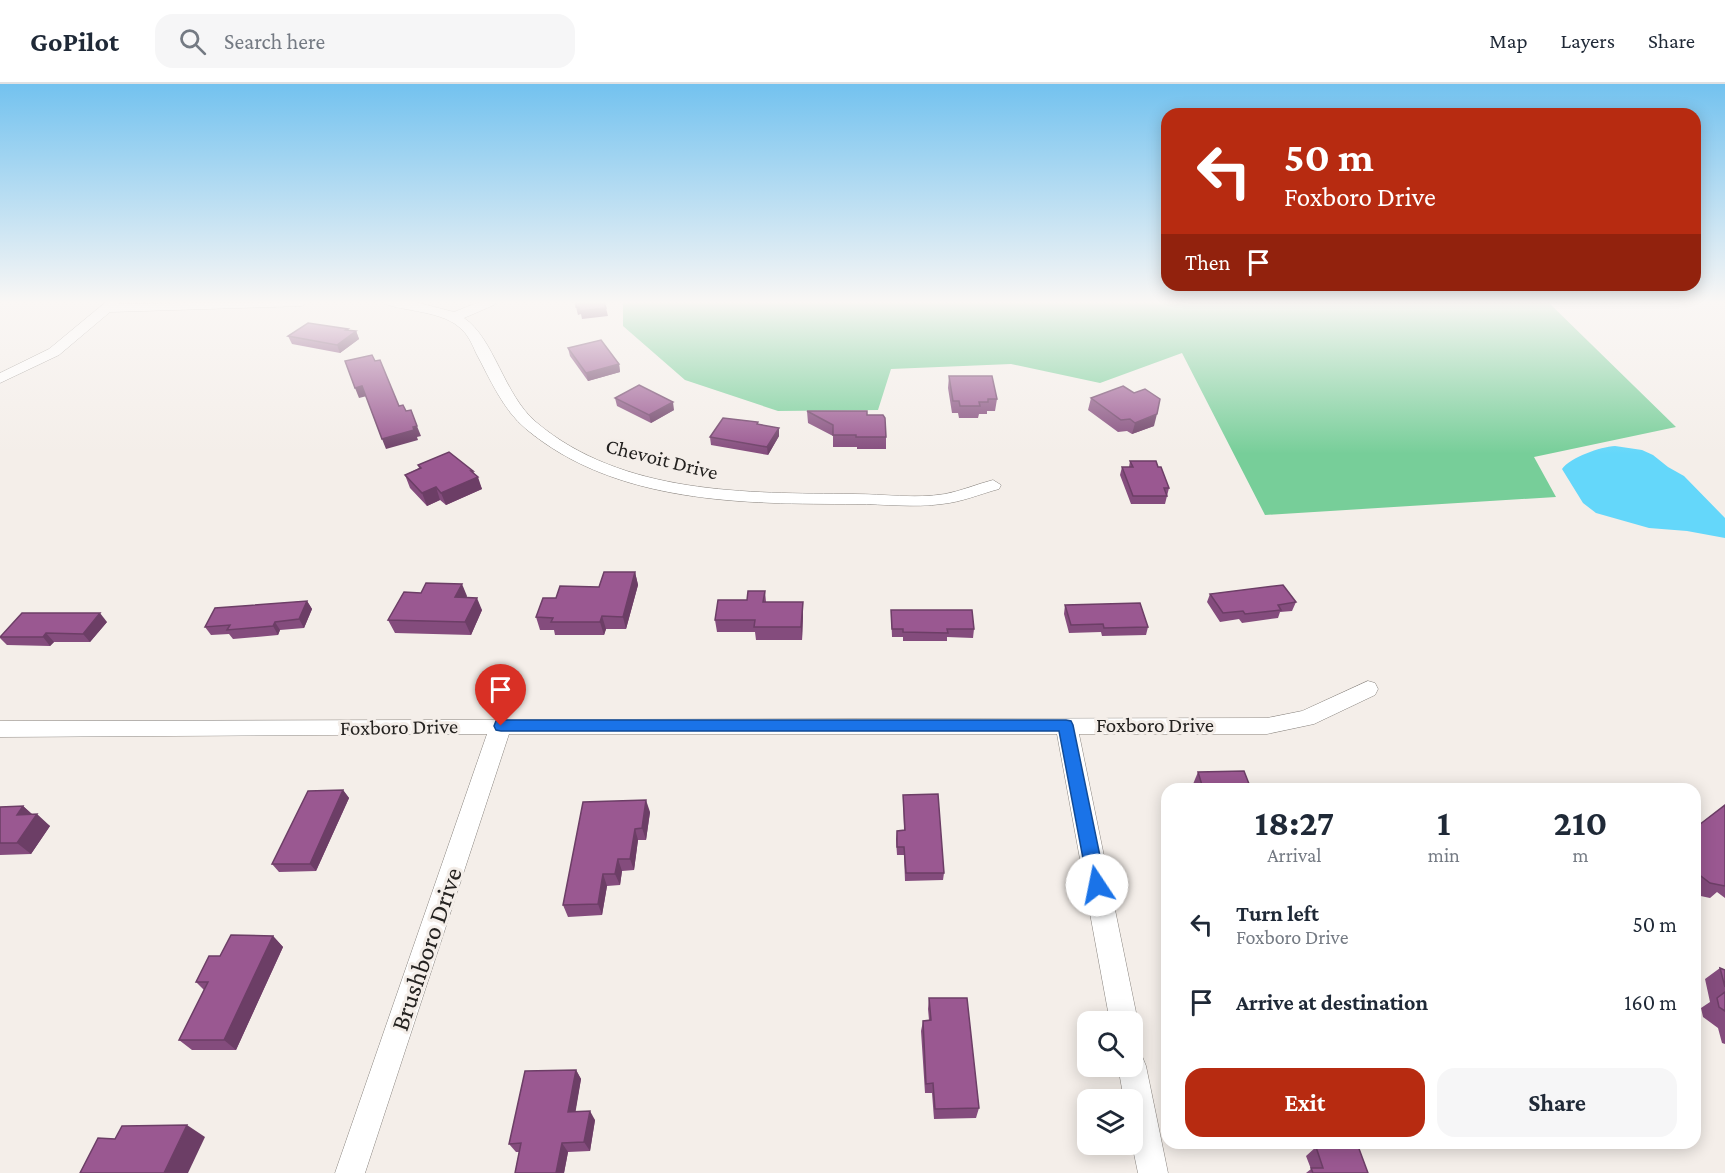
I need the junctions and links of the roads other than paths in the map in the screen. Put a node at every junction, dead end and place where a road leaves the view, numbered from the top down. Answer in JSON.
{"nodes":[{"id":1,"x":53,"y":353,"type":"edge"},
{"id":2,"x":483,"y":353,"type":"edge"},
{"id":3,"x":0,"y":379,"type":"edge"},
{"id":4,"x":993,"y":485,"type":"dead end"},
{"id":5,"x":1368,"y":689,"type":"dead end"},
{"id":6,"x":1066,"y":725,"type":"junction"},
{"id":7,"x":501,"y":726,"type":"junction"},
{"id":8,"x":0,"y":729,"type":"edge"},
{"id":9,"x":1122,"y":1011,"type":"edge"},
{"id":10,"x":1134,"y":1077,"type":"edge"},
{"id":11,"x":350,"y":1173,"type":"edge"},
{"id":12,"x":1153,"y":1173,"type":"edge"}],
"edges":[{"from":1,"to":3,"type":"street"},
{"from":2,"to":4,"type":"street","name":"Chevoit Drive"},
{"from":5,"to":6,"type":"street","name":"Foxboro Drive"},
{"from":6,"to":7,"type":"street","name":"Foxboro Drive"},
{"from":6,"to":9,"type":"street"},
{"from":7,"to":8,"type":"street","name":"Foxboro Drive"},
{"from":7,"to":11,"type":"street","name":"Brushboro Drive"},
{"from":10,"to":12,"type":"street"}]}
